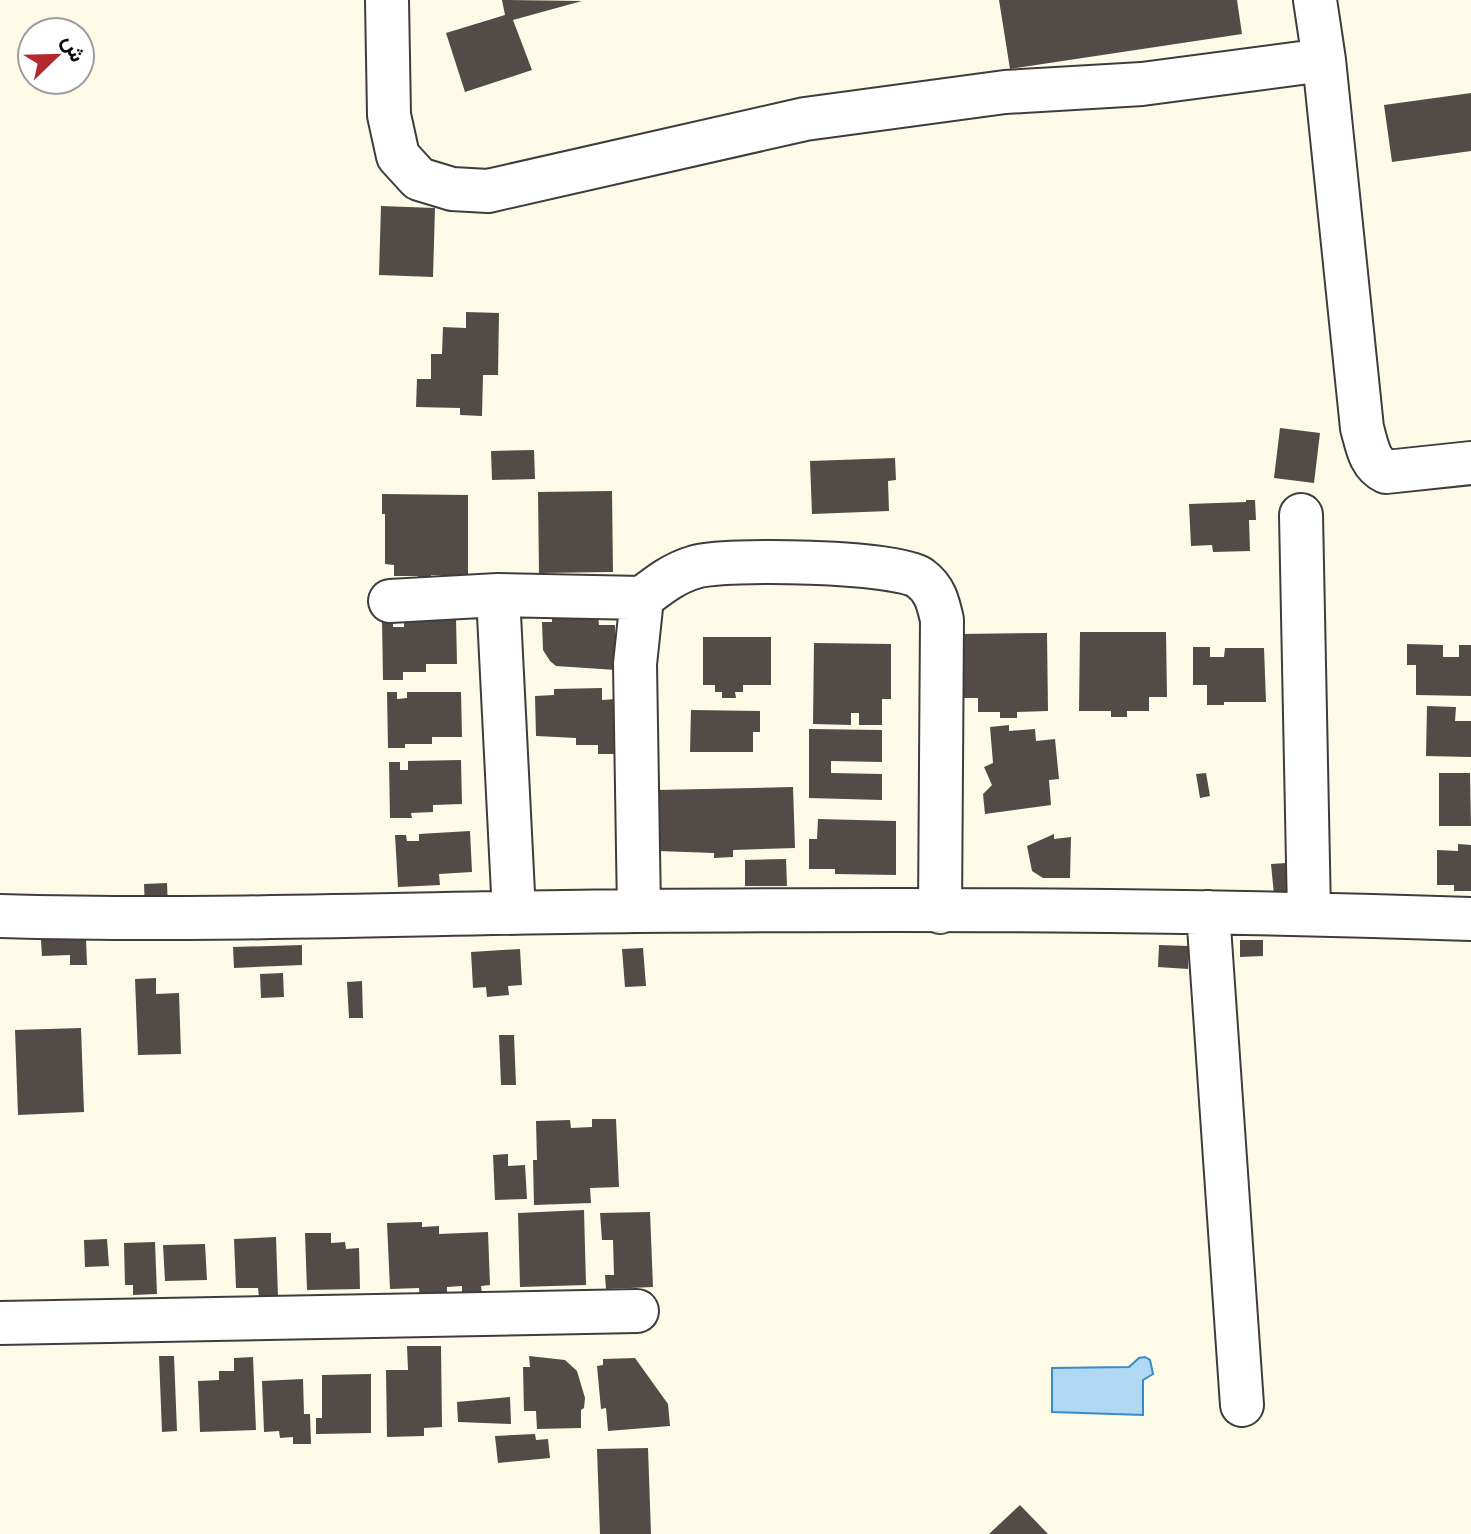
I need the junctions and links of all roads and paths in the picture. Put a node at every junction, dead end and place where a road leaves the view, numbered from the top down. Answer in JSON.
{"nodes":[{"id":1,"x":387,"y":0,"type":"edge"},
{"id":2,"x":1315,"y":0,"type":"edge"},
{"id":3,"x":1324,"y":60,"type":"junction"},
{"id":4,"x":1471,"y":463,"type":"edge"},
{"id":5,"x":1301,"y":515,"type":"dead end"},
{"id":6,"x":498,"y":595,"type":"junction"},
{"id":7,"x":642,"y":598,"type":"junction"},
{"id":8,"x":390,"y":601,"type":"dead end"},
{"id":9,"x":639,"y":911,"type":"junction"},
{"id":10,"x":940,"y":912,"type":"junction"},
{"id":11,"x":1208,"y":912,"type":"junction"},
{"id":12,"x":514,"y":913,"type":"junction"},
{"id":13,"x":1309,"y":913,"type":"junction"},
{"id":14,"x":0,"y":916,"type":"edge"},
{"id":15,"x":1471,"y":919,"type":"edge"},
{"id":16,"x":637,"y":1311,"type":"dead end"},
{"id":17,"x":0,"y":1323,"type":"edge"},
{"id":18,"x":1242,"y":1405,"type":"dead end"}],
"edges":[{"from":1,"to":3,"type":"street"},
{"from":2,"to":3,"type":"street"},
{"from":3,"to":4,"type":"street"},
{"from":5,"to":13,"type":"street"},
{"from":6,"to":7,"type":"street"},
{"from":6,"to":8,"type":"street"},
{"from":6,"to":12,"type":"street"},
{"from":7,"to":9,"type":"street"},
{"from":7,"to":10,"type":"street"},
{"from":9,"to":10,"type":"street"},
{"from":9,"to":12,"type":"street"},
{"from":10,"to":11,"type":"street"},
{"from":11,"to":13,"type":"street"},
{"from":11,"to":18,"type":"street"},
{"from":12,"to":14,"type":"street"},
{"from":13,"to":15,"type":"street"},
{"from":16,"to":17,"type":"street"}]}
